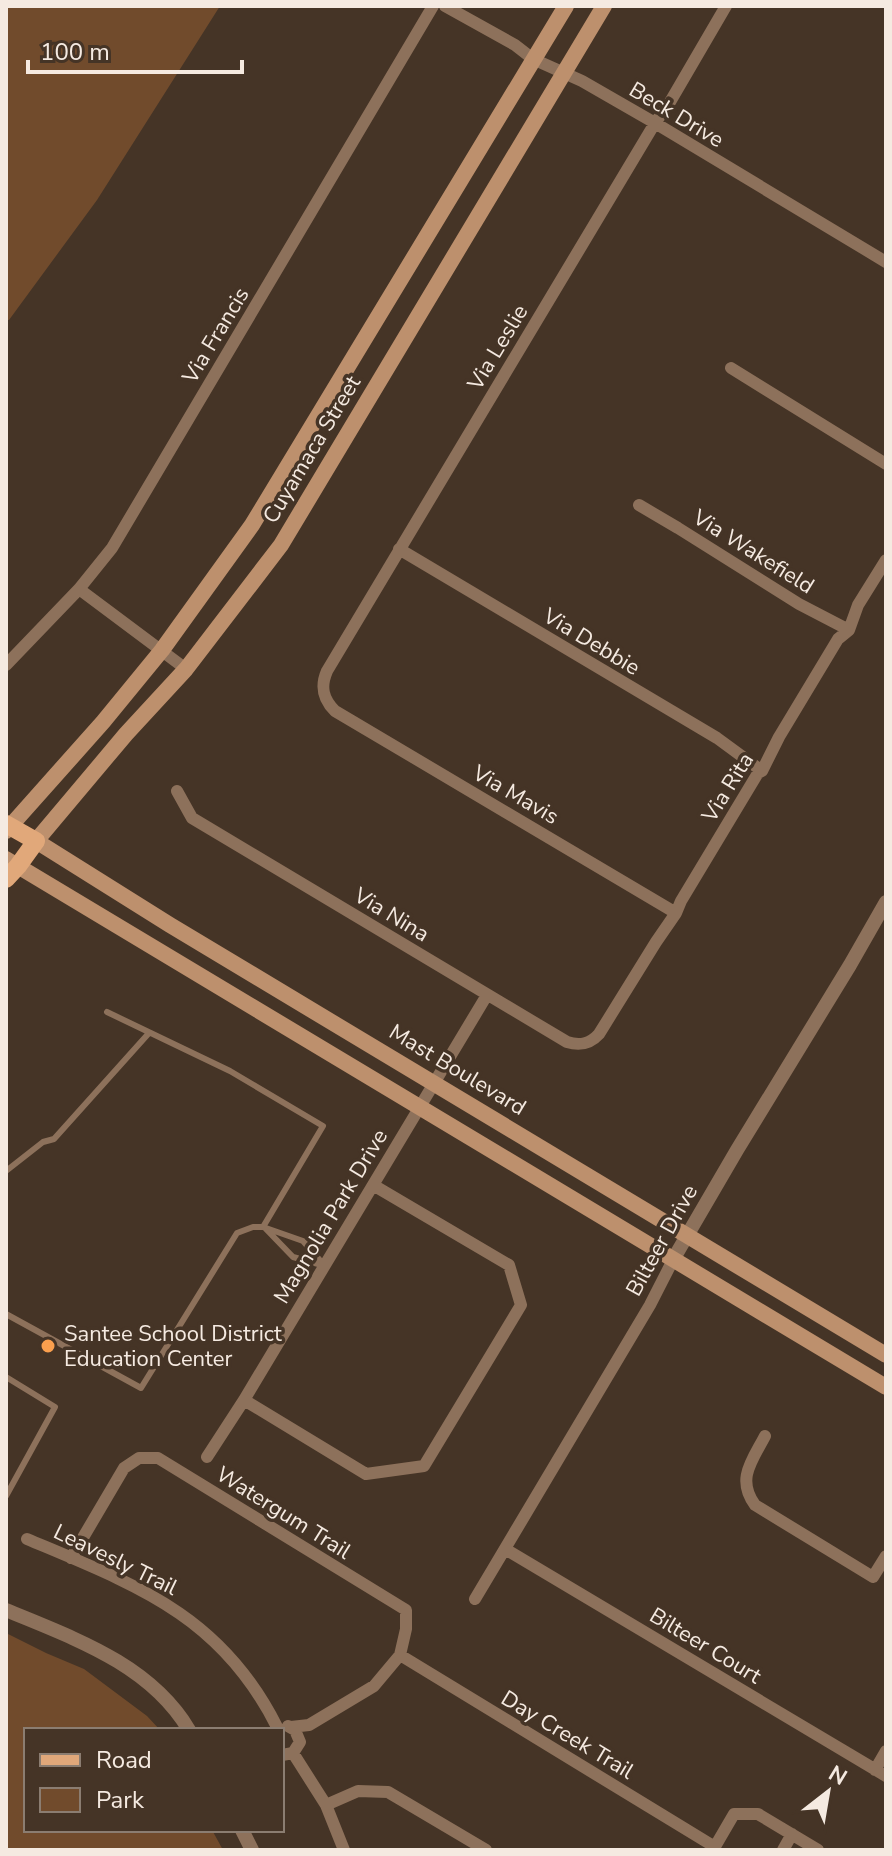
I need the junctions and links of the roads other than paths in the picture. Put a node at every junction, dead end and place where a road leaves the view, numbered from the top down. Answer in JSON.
{"nodes":[{"id":1,"x":433,"y":6,"type":"edge"},
{"id":2,"x":445,"y":6,"type":"edge"},
{"id":3,"x":566,"y":6,"type":"edge"},
{"id":4,"x":604,"y":6,"type":"edge"},
{"id":5,"x":726,"y":6,"type":"edge"},
{"id":6,"x":533,"y":59,"type":"junction"},
{"id":7,"x":563,"y":74,"type":"junction"},
{"id":8,"x":655,"y":123,"type":"junction"},
{"id":9,"x":886,"y":262,"type":"edge"},
{"id":10,"x":731,"y":368,"type":"dead end"},
{"id":11,"x":886,"y":464,"type":"edge"},
{"id":12,"x":639,"y":505,"type":"dead end"},
{"id":13,"x":399,"y":549,"type":"junction"},
{"id":14,"x":886,"y":560,"type":"edge"},
{"id":15,"x":79,"y":589,"type":"junction"},
{"id":16,"x":849,"y":630,"type":"junction"},
{"id":17,"x":162,"y":650,"type":"junction"},
{"id":18,"x":6,"y":665,"type":"edge"},
{"id":19,"x":186,"y":669,"type":"junction"},
{"id":20,"x":335,"y":711,"type":"joint"},
{"id":21,"x":762,"y":771,"type":"junction"},
{"id":22,"x":177,"y":791,"type":"dead end"},
{"id":23,"x":7,"y":827,"type":"edge"},
{"id":24,"x":36,"y":841,"type":"junction"},
{"id":25,"x":10,"y":868,"type":"edge"},
{"id":26,"x":886,"y":902,"type":"edge"},
{"id":27,"x":676,"y":913,"type":"junction"},
{"id":28,"x":487,"y":995,"type":"junction"},
{"id":29,"x":107,"y":1012,"type":"dead end"},
{"id":30,"x":149,"y":1033,"type":"junction"},
{"id":31,"x":599,"y":1034,"type":"joint"},
{"id":32,"x":433,"y":1082,"type":"junction"},
{"id":33,"x":419,"y":1106,"type":"junction"},
{"id":34,"x":6,"y":1171,"type":"edge"},
{"id":35,"x":373,"y":1185,"type":"junction"},
{"id":36,"x":263,"y":1227,"type":"junction"},
{"id":37,"x":687,"y":1235,"type":"junction"},
{"id":38,"x":674,"y":1258,"type":"junction"},
{"id":39,"x":324,"y":1265,"type":"junction"},
{"id":40,"x":6,"y":1314,"type":"edge"},
{"id":41,"x":886,"y":1355,"type":"edge"},
{"id":42,"x":6,"y":1377,"type":"edge"},
{"id":43,"x":886,"y":1387,"type":"edge"},
{"id":44,"x":244,"y":1400,"type":"junction"},
{"id":45,"x":765,"y":1436,"type":"dead end"},
{"id":46,"x":207,"y":1457,"type":"dead end"},
{"id":47,"x":6,"y":1496,"type":"edge"},
{"id":48,"x":27,"y":1539,"type":"dead end"},
{"id":49,"x":505,"y":1549,"type":"junction"},
{"id":50,"x":886,"y":1556,"type":"edge"},
{"id":51,"x":71,"y":1558,"type":"junction"},
{"id":52,"x":475,"y":1599,"type":"dead end"},
{"id":53,"x":6,"y":1610,"type":"edge"},
{"id":54,"x":400,"y":1655,"type":"junction"},
{"id":55,"x":309,"y":1725,"type":"junction"},
{"id":56,"x":291,"y":1727,"type":"junction"},
{"id":57,"x":188,"y":1728,"type":"edge"},
{"id":58,"x":276,"y":1728,"type":"edge"},
{"id":59,"x":280,"y":1728,"type":"edge"},
{"id":60,"x":292,"y":1750,"type":"edge"},
{"id":61,"x":886,"y":1751,"type":"edge"},
{"id":62,"x":880,"y":1773,"type":"edge"},
{"id":63,"x":326,"y":1805,"type":"junction"},
{"id":64,"x":243,"y":1832,"type":"edge"},
{"id":65,"x":792,"y":1834,"type":"junction"},
{"id":66,"x":714,"y":1848,"type":"edge"},
{"id":67,"x":252,"y":1850,"type":"edge"},
{"id":68,"x":344,"y":1850,"type":"edge"},
{"id":69,"x":486,"y":1850,"type":"edge"},
{"id":70,"x":783,"y":1850,"type":"edge"},
{"id":71,"x":818,"y":1850,"type":"edge"}],
"edges":[{"from":1,"to":15,"type":"street","name":"Via Francis"},
{"from":2,"to":6,"type":"street","name":"Beck Drive"},
{"from":3,"to":6,"type":"main road","name":"Cuyamaca Street"},
{"from":4,"to":7,"type":"main road","name":"Cuyamaca Street"},
{"from":5,"to":8,"type":"street","name":"Via Leslie"},
{"from":6,"to":7,"type":"street","name":"Beck Drive"},
{"from":6,"to":17,"type":"main road","name":"Cuyamaca Street"},
{"from":7,"to":8,"type":"street","name":"Beck Drive"},
{"from":7,"to":19,"type":"main road","name":"Cuyamaca Street"},
{"from":8,"to":9,"type":"street","name":"Beck Drive"},
{"from":8,"to":13,"type":"street","name":"Via Leslie"},
{"from":10,"to":11,"type":"street"},
{"from":12,"to":16,"type":"street","name":"Via Wakefield"},
{"from":13,"to":20,"type":"street","name":"Via Leslie"},
{"from":13,"to":21,"type":"street","name":"Via Debbie"},
{"from":14,"to":16,"type":"street","name":"Via Rita"},
{"from":15,"to":17,"type":"street"},
{"from":15,"to":18,"type":"street","name":"Via Francis"},
{"from":16,"to":21,"type":"street","name":"Via Rita"},
{"from":17,"to":19,"type":"street"},
{"from":17,"to":23,"type":"main road","name":"Cuyamaca Street"},
{"from":19,"to":24,"type":"main road","name":"Cuyamaca Street"},
{"from":20,"to":27,"type":"street","name":"Via Mavis"},
{"from":21,"to":27,"type":"street","name":"Via Rita"},
{"from":22,"to":28,"type":"street","name":"Via Nina"},
{"from":23,"to":24,"type":"main road","name":"Mast Boulevard"},
{"from":24,"to":25,"type":"main road","name":"Cuyamaca Street"},
{"from":24,"to":32,"type":"main road","name":"Mast Boulevard"},
{"from":25,"to":33,"type":"main road"},
{"from":26,"to":37,"type":"street","name":"Bilteer Drive"},
{"from":27,"to":31,"type":"street","name":"Via Rita"},
{"from":28,"to":31,"type":"street","name":"Via Nina"},
{"from":28,"to":32,"type":"street","name":"Magnolia Park Drive"},
{"from":29,"to":30,"type":"lane"},
{"from":30,"to":34,"type":"lane"},
{"from":30,"to":36,"type":"lane"},
{"from":32,"to":33,"type":"street","name":"Magnolia Park Drive"},
{"from":32,"to":37,"type":"main road","name":"Mast Boulevard"},
{"from":33,"to":35,"type":"street","name":"Magnolia Park Drive"},
{"from":33,"to":38,"type":"main road"},
{"from":35,"to":39,"type":"street","name":"Magnolia Park Drive"},
{"from":35,"to":44,"type":"street"},
{"from":36,"to":39,"type":"lane"},
{"from":36,"to":39,"type":"lane"},
{"from":36,"to":40,"type":"lane"},
{"from":37,"to":38,"type":"street","name":"Bilteer Drive"},
{"from":37,"to":41,"type":"main road","name":"Mast Boulevard"},
{"from":38,"to":43,"type":"main road"},
{"from":38,"to":49,"type":"street","name":"Bilteer Drive"},
{"from":39,"to":44,"type":"street","name":"Magnolia Park Drive"},
{"from":42,"to":47,"type":"lane"},
{"from":44,"to":46,"type":"street","name":"Magnolia Park Drive"},
{"from":45,"to":50,"type":"street"},
{"from":48,"to":51,"type":"street","name":"Leavesly Trail"},
{"from":49,"to":52,"type":"street","name":"Bilteer Drive"},
{"from":49,"to":62,"type":"street","name":"Bilteer Court"},
{"from":51,"to":54,"type":"street","name":"Watergum Trail"},
{"from":51,"to":58,"type":"street","name":"Leavesly Trail"},
{"from":53,"to":57,"type":"street"},
{"from":54,"to":55,"type":"street"},
{"from":54,"to":66,"type":"street","name":"Day Creek Trail"},
{"from":55,"to":56,"type":"street"},
{"from":55,"to":60,"type":"street"},
{"from":56,"to":59,"type":"street"},
{"from":56,"to":60,"type":"street"},
{"from":60,"to":63,"type":"street"},
{"from":61,"to":62,"type":"street"},
{"from":63,"to":68,"type":"street"},
{"from":63,"to":69,"type":"street"},
{"from":64,"to":67,"type":"street"},
{"from":65,"to":66,"type":"street"},
{"from":65,"to":70,"type":"street"},
{"from":65,"to":71,"type":"street"}]}
